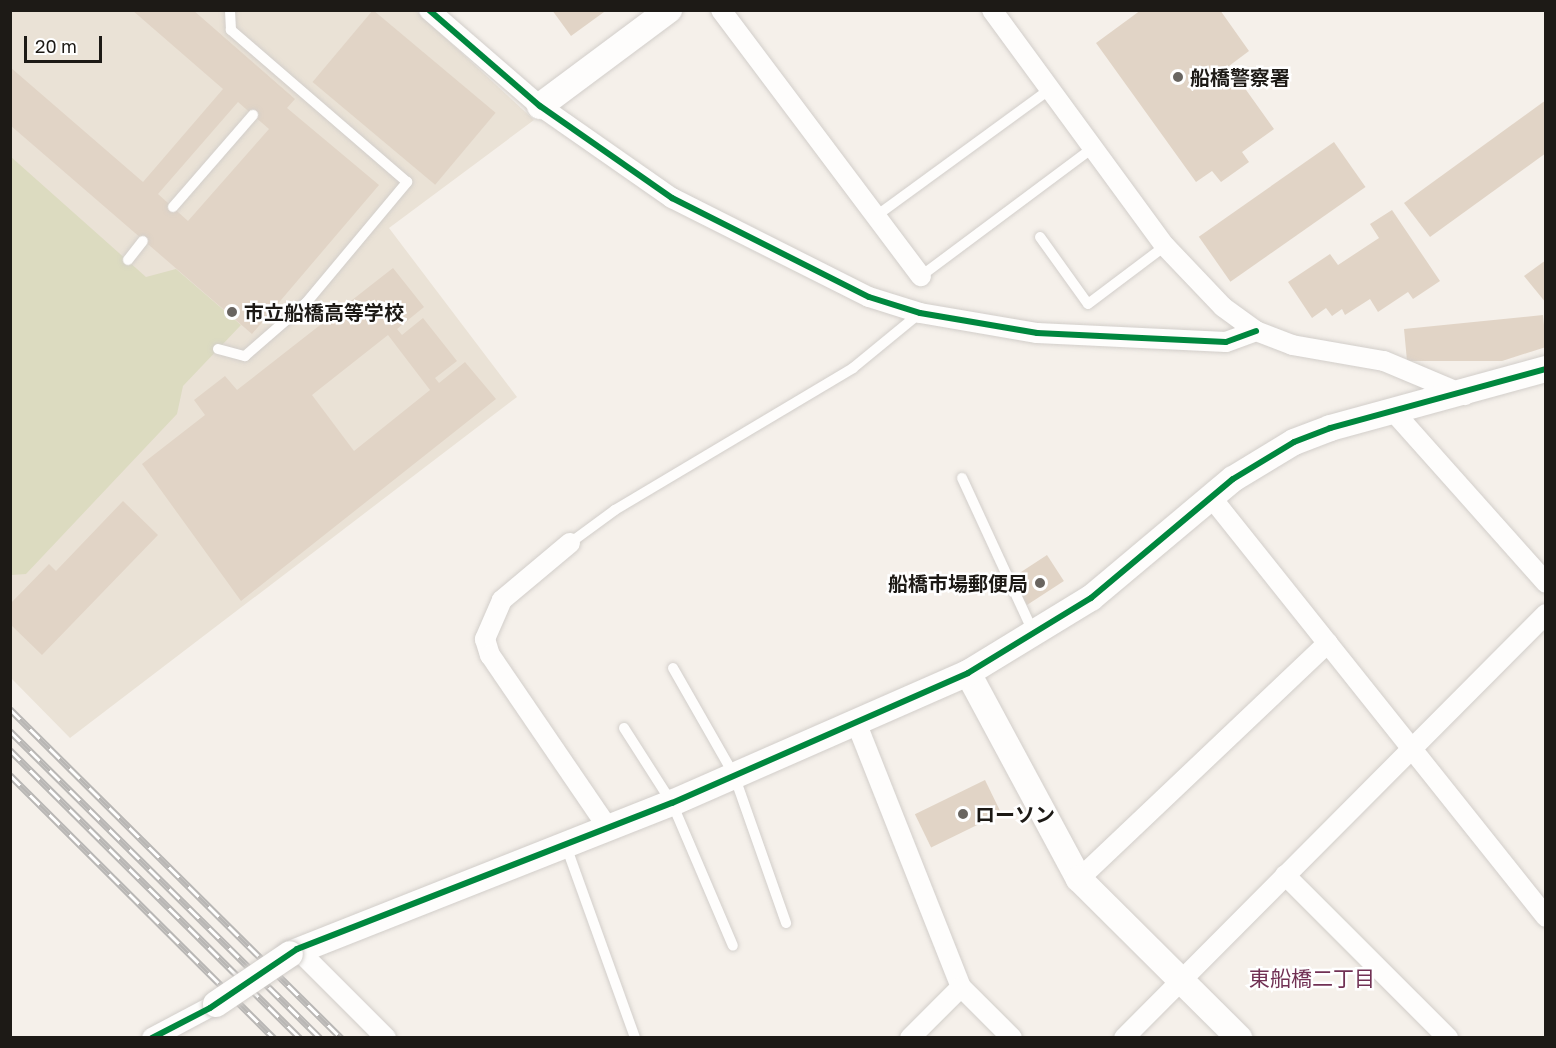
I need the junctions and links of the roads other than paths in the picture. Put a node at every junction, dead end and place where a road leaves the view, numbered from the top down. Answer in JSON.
{"nodes":[{"id":1,"x":230,"y":10,"type":"edge"},
{"id":2,"x":429,"y":10,"type":"edge"},
{"id":3,"x":669,"y":10,"type":"edge"},
{"id":4,"x":721,"y":10,"type":"edge"},
{"id":5,"x":992,"y":10,"type":"edge"},
{"id":6,"x":1050,"y":89,"type":"junction"},
{"id":7,"x":540,"y":106,"type":"junction"},
{"id":8,"x":253,"y":115,"type":"dead end"},
{"id":9,"x":1093,"y":148,"type":"junction"},
{"id":10,"x":172,"y":207,"type":"dead end"},
{"id":11,"x":876,"y":216,"type":"junction"},
{"id":12,"x":1040,"y":237,"type":"dead end"},
{"id":13,"x":143,"y":241,"type":"dead end"},
{"id":14,"x":1165,"y":246,"type":"junction"},
{"id":15,"x":128,"y":260,"type":"dead end"},
{"id":16,"x":921,"y":276,"type":"joint"},
{"id":17,"x":920,"y":313,"type":"junction"},
{"id":18,"x":1256,"y":331,"type":"junction"},
{"id":19,"x":218,"y":349,"type":"dead end"},
{"id":20,"x":1545,"y":369,"type":"edge"},
{"id":21,"x":1466,"y":395,"type":"junction"},
{"id":22,"x":1393,"y":411,"type":"junction"},
{"id":23,"x":962,"y":478,"type":"dead end"},
{"id":24,"x":1210,"y":496,"type":"junction"},
{"id":25,"x":570,"y":543,"type":"joint"},
{"id":26,"x":1545,"y":583,"type":"edge"},
{"id":27,"x":1545,"y":614,"type":"edge"},
{"id":28,"x":1034,"y":634,"type":"junction"},
{"id":29,"x":1328,"y":643,"type":"junction"},
{"id":30,"x":673,"y":668,"type":"dead end"},
{"id":31,"x":968,"y":672,"type":"junction"},
{"id":32,"x":856,"y":722,"type":"junction"},
{"id":33,"x":624,"y":729,"type":"dead end"},
{"id":34,"x":1411,"y":749,"type":"junction"},
{"id":35,"x":734,"y":775,"type":"junction"},
{"id":36,"x":672,"y":802,"type":"junction"},
{"id":37,"x":608,"y":828,"type":"junction"},
{"id":38,"x":566,"y":846,"type":"junction"},
{"id":39,"x":1285,"y":875,"type":"junction"},
{"id":40,"x":1080,"y":879,"type":"junction"},
{"id":41,"x":1545,"y":917,"type":"edge"},
{"id":42,"x":786,"y":923,"type":"dead end"},
{"id":43,"x":733,"y":946,"type":"dead end"},
{"id":44,"x":293,"y":951,"type":"junction"},
{"id":45,"x":1181,"y":979,"type":"junction"},
{"id":46,"x":961,"y":987,"type":"junction"},
{"id":47,"x":216,"y":1004,"type":"joint"},
{"id":48,"x":152,"y":1038,"type":"edge"},
{"id":49,"x":386,"y":1038,"type":"edge"},
{"id":50,"x":635,"y":1038,"type":"edge"},
{"id":51,"x":910,"y":1038,"type":"edge"},
{"id":52,"x":1012,"y":1038,"type":"edge"},
{"id":53,"x":1124,"y":1038,"type":"edge"},
{"id":54,"x":1239,"y":1038,"type":"edge"},
{"id":55,"x":1448,"y":1038,"type":"edge"}],
"edges":[{"from":1,"to":19,"type":"lane"},
{"from":2,"to":7,"type":"street"},
{"from":3,"to":7,"type":"street"},
{"from":4,"to":11,"type":"street"},
{"from":5,"to":6,"type":"street"},
{"from":6,"to":9,"type":"street"},
{"from":6,"to":11,"type":"lane"},
{"from":7,"to":17,"type":"street"},
{"from":8,"to":10,"type":"lane"},
{"from":9,"to":14,"type":"street"},
{"from":9,"to":16,"type":"lane"},
{"from":11,"to":16,"type":"street"},
{"from":12,"to":14,"type":"lane"},
{"from":13,"to":15,"type":"lane"},
{"from":14,"to":18,"type":"street"},
{"from":17,"to":18,"type":"street"},
{"from":17,"to":25,"type":"lane"},
{"from":18,"to":21,"type":"street"},
{"from":20,"to":21,"type":"street"},
{"from":21,"to":22,"type":"street"},
{"from":22,"to":24,"type":"street"},
{"from":22,"to":26,"type":"street"},
{"from":23,"to":28,"type":"lane"},
{"from":24,"to":28,"type":"street"},
{"from":24,"to":29,"type":"street"},
{"from":25,"to":37,"type":"street"},
{"from":27,"to":34,"type":"street"},
{"from":28,"to":31,"type":"street"},
{"from":29,"to":34,"type":"street"},
{"from":29,"to":40,"type":"street"},
{"from":30,"to":35,"type":"lane"},
{"from":31,"to":32,"type":"street"},
{"from":31,"to":40,"type":"street"},
{"from":32,"to":35,"type":"street"},
{"from":32,"to":46,"type":"street"},
{"from":33,"to":36,"type":"lane"},
{"from":34,"to":39,"type":"street"},
{"from":34,"to":41,"type":"street"},
{"from":35,"to":36,"type":"street"},
{"from":35,"to":42,"type":"lane"},
{"from":36,"to":37,"type":"street"},
{"from":36,"to":43,"type":"lane"},
{"from":37,"to":38,"type":"street"},
{"from":38,"to":44,"type":"street"},
{"from":38,"to":50,"type":"lane"},
{"from":39,"to":45,"type":"street"},
{"from":39,"to":55,"type":"street"},
{"from":40,"to":45,"type":"street"},
{"from":44,"to":47,"type":"street","bridge":true},
{"from":44,"to":49,"type":"street"},
{"from":45,"to":53,"type":"street"},
{"from":45,"to":54,"type":"street"},
{"from":46,"to":51,"type":"street"},
{"from":46,"to":52,"type":"street"},
{"from":47,"to":48,"type":"street"}]}
